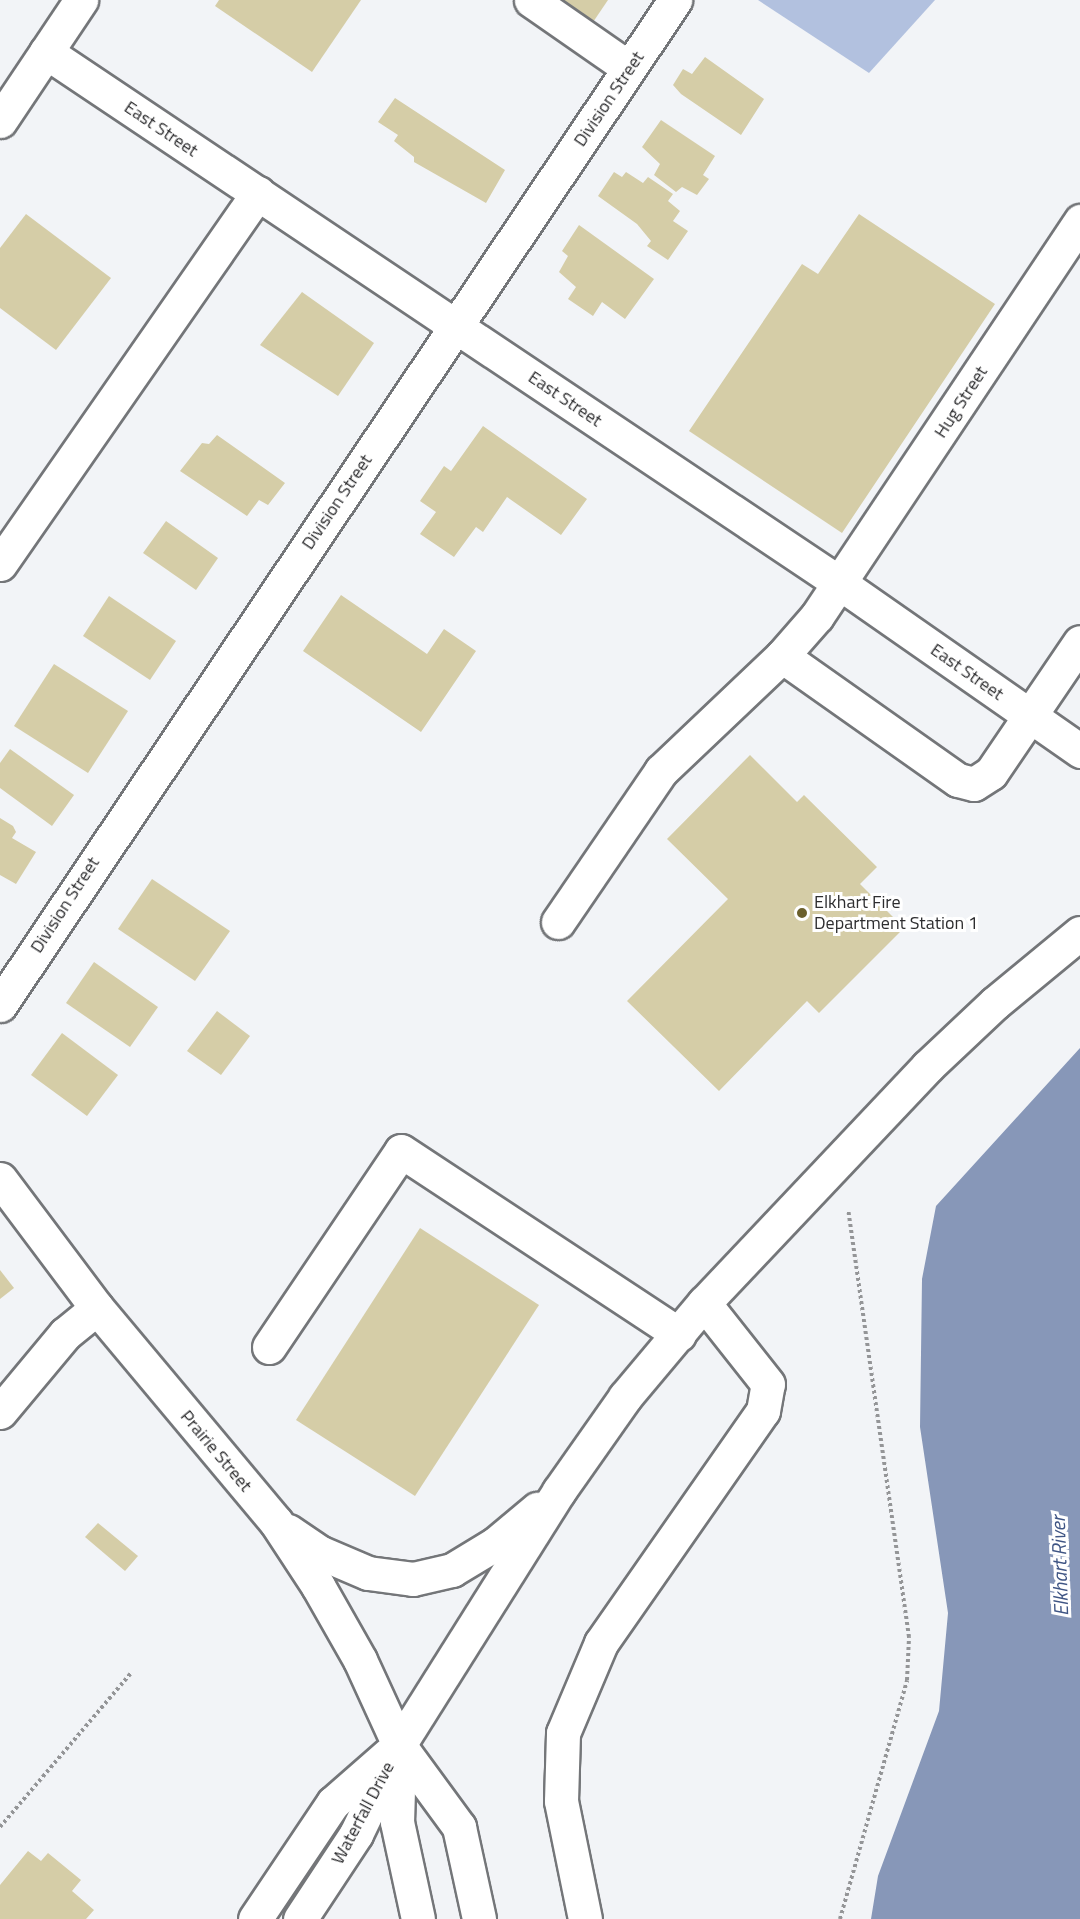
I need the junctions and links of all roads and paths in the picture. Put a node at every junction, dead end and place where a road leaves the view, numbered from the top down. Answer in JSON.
{"nodes":[{"id":1,"x":81,"y":0,"type":"edge"},
{"id":2,"x":531,"y":0,"type":"edge"},
{"id":3,"x":675,"y":0,"type":"edge"},
{"id":4,"x":46,"y":52,"type":"junction"},
{"id":5,"x":630,"y":68,"type":"junction"},
{"id":6,"x":0,"y":121,"type":"edge"},
{"id":7,"x":258,"y":194,"type":"junction"},
{"id":8,"x":1080,"y":220,"type":"edge"},
{"id":9,"x":457,"y":327,"type":"junction"},
{"id":10,"x":0,"y":564,"type":"edge"},
{"id":11,"x":841,"y":584,"type":"junction"},
{"id":12,"x":1080,"y":642,"type":"edge"},
{"id":13,"x":782,"y":656,"type":"junction"},
{"id":14,"x":1031,"y":717,"type":"junction"},
{"id":15,"x":1080,"y":751,"type":"edge"},
{"id":16,"x":558,"y":922,"type":"dead end"},
{"id":17,"x":1080,"y":933,"type":"edge"},
{"id":18,"x":0,"y":1005,"type":"edge"},
{"id":19,"x":0,"y":1179,"type":"edge"},
{"id":20,"x":848,"y":1211,"type":"dead end"},
{"id":21,"x":704,"y":1303,"type":"junction"},
{"id":22,"x":97,"y":1308,"type":"junction"},
{"id":23,"x":679,"y":1334,"type":"junction"},
{"id":24,"x":269,"y":1347,"type":"dead end"},
{"id":25,"x":0,"y":1412,"type":"edge"},
{"id":26,"x":559,"y":1491,"type":"junction"},
{"id":27,"x":276,"y":1522,"type":"junction"},
{"id":28,"x":131,"y":1673,"type":"dead end"},
{"id":29,"x":399,"y":1745,"type":"junction"},
{"id":30,"x":0,"y":1827,"type":"edge"},
{"id":31,"x":255,"y":1919,"type":"edge"},
{"id":32,"x":300,"y":1919,"type":"edge"},
{"id":33,"x":418,"y":1919,"type":"edge"},
{"id":34,"x":479,"y":1919,"type":"edge"},
{"id":35,"x":585,"y":1919,"type":"edge"},
{"id":36,"x":840,"y":1919,"type":"edge"}],
"edges":[{"from":1,"to":4,"type":"street"},
{"from":2,"to":5,"type":"street"},
{"from":3,"to":5,"type":"street","name":"Division Street"},
{"from":4,"to":6,"type":"street"},
{"from":4,"to":7,"type":"street","name":"East Street"},
{"from":5,"to":9,"type":"street","name":"Division Street"},
{"from":7,"to":9,"type":"street","name":"East Street"},
{"from":7,"to":10,"type":"street"},
{"from":8,"to":11,"type":"street","name":"Hug Street"},
{"from":9,"to":11,"type":"street","name":"East Street"},
{"from":9,"to":18,"type":"street","name":"Division Street"},
{"from":11,"to":13,"type":"street","name":"Hug Street"},
{"from":11,"to":14,"type":"street","name":"East Street"},
{"from":12,"to":14,"type":"street"},
{"from":13,"to":14,"type":"street"},
{"from":13,"to":16,"type":"street","name":"Hug Street"},
{"from":14,"to":15,"type":"street","name":"East Street"},
{"from":17,"to":21,"type":"street"},
{"from":19,"to":22,"type":"street","name":"Prairie Street"},
{"from":20,"to":36,"type":"path"},
{"from":21,"to":23,"type":"street"},
{"from":21,"to":35,"type":"street"},
{"from":22,"to":25,"type":"street"},
{"from":22,"to":27,"type":"street","name":"Prairie Street"},
{"from":23,"to":24,"type":"street"},
{"from":23,"to":26,"type":"street"},
{"from":26,"to":27,"type":"street"},
{"from":26,"to":29,"type":"street"},
{"from":27,"to":29,"type":"street","name":"Prairie Street"},
{"from":28,"to":30,"type":"path"},
{"from":29,"to":31,"type":"street","name":"Waterfall Drive"},
{"from":29,"to":32,"type":"street","name":"Waterfall Drive"},
{"from":29,"to":33,"type":"street","name":"Prairie Street"},
{"from":29,"to":34,"type":"street","name":"Prairie Street"}]}
